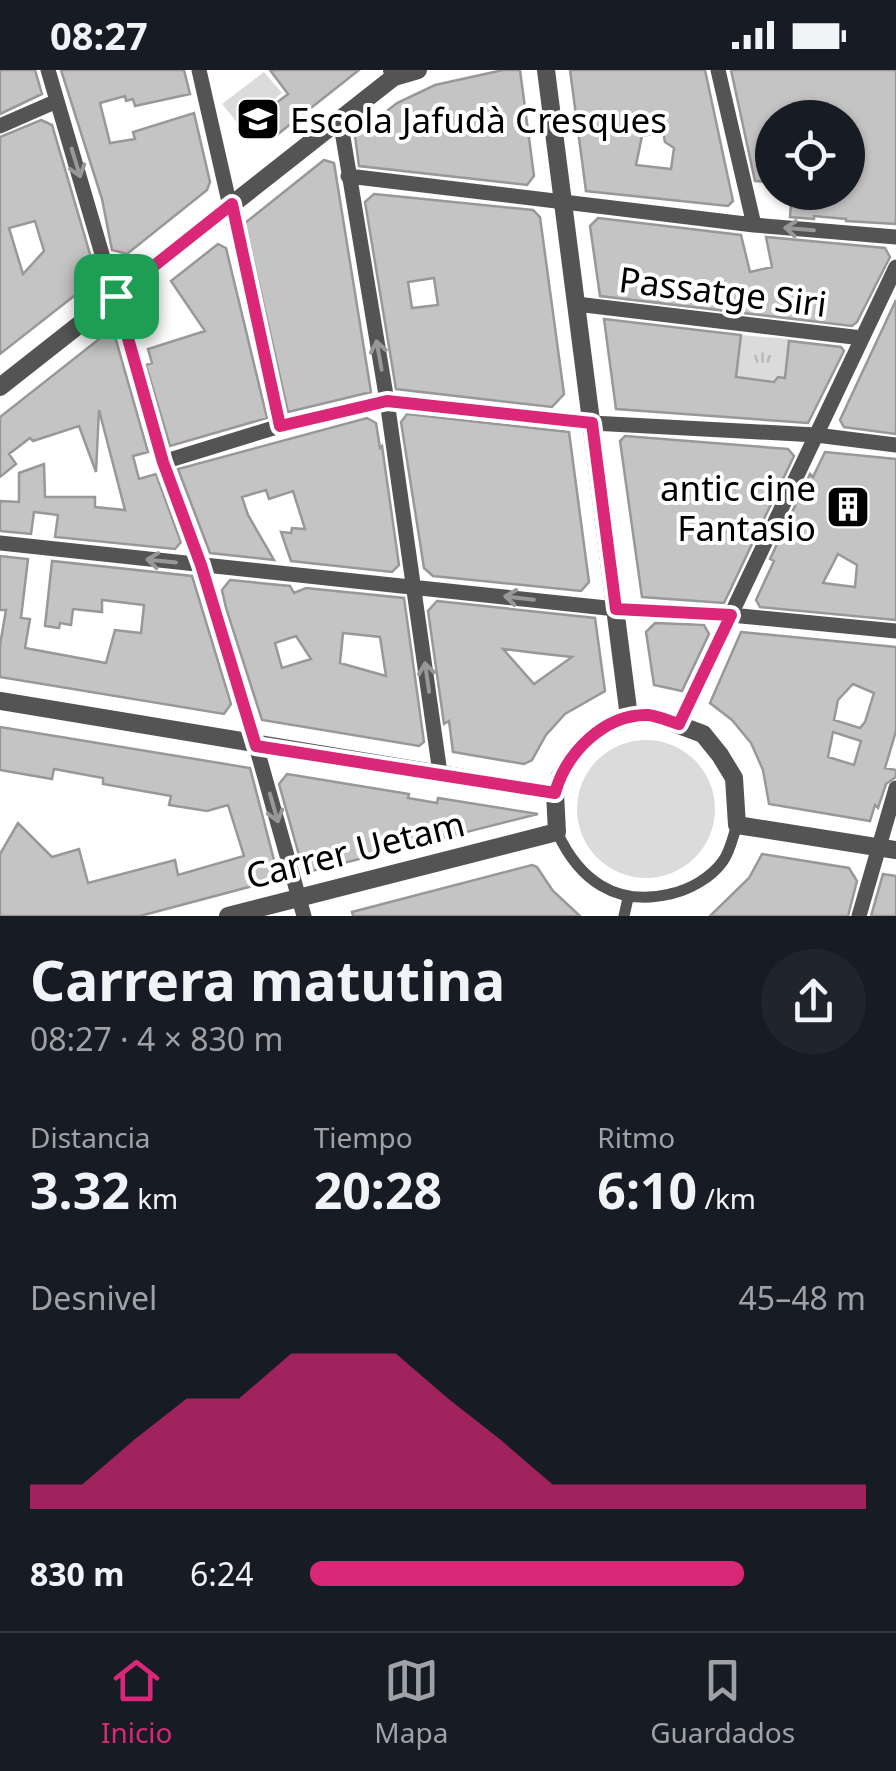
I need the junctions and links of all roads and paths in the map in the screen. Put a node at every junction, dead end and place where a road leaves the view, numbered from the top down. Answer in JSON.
{"nodes":[{"id":1,"x":48,"y":70,"type":"edge"},
{"id":2,"x":198,"y":70,"type":"edge"},
{"id":3,"x":418,"y":70,"type":"edge"},
{"id":4,"x":546,"y":70,"type":"edge"},
{"id":5,"x":718,"y":70,"type":"edge"},
{"id":6,"x":393,"y":73,"type":"edge"},
{"id":7,"x":57,"y":101,"type":"junction"},
{"id":8,"x":340,"y":119,"type":"junction"},
{"id":9,"x":0,"y":126,"type":"edge"},
{"id":10,"x":348,"y":176,"type":"junction"},
{"id":11,"x":563,"y":203,"type":"junction"},
{"id":12,"x":232,"y":204,"type":"junction"},
{"id":13,"x":754,"y":225,"type":"junction"},
{"id":14,"x":896,"y":237,"type":"edge"},
{"id":15,"x":896,"y":267,"type":"edge"},
{"id":16,"x":116,"y":296,"type":"junction"},
{"id":17,"x":576,"y":304,"type":"junction"},
{"id":18,"x":862,"y":338,"type":"junction"},
{"id":19,"x":0,"y":387,"type":"edge"},
{"id":20,"x":387,"y":401,"type":"junction"},
{"id":21,"x":592,"y":423,"type":"junction"},
{"id":22,"x":280,"y":426,"type":"junction"},
{"id":23,"x":816,"y":435,"type":"junction"},
{"id":24,"x":896,"y":445,"type":"edge"},
{"id":25,"x":163,"y":462,"type":"junction"},
{"id":26,"x":0,"y":543,"type":"edge"},
{"id":27,"x":201,"y":565,"type":"junction"},
{"id":28,"x":414,"y":585,"type":"junction"},
{"id":29,"x":616,"y":609,"type":"junction"},
{"id":30,"x":731,"y":615,"type":"junction"},
{"id":31,"x":896,"y":631,"type":"edge"},
{"id":32,"x":0,"y":701,"type":"edge"},
{"id":33,"x":629,"y":716,"type":"junction"},
{"id":34,"x":679,"y":724,"type":"junction"},
{"id":35,"x":256,"y":746,"type":"junction"},
{"id":36,"x":440,"y":773,"type":"junction"},
{"id":37,"x":896,"y":788,"type":"edge"},
{"id":38,"x":555,"y":793,"type":"junction"},
{"id":39,"x":737,"y":824,"type":"junction"},
{"id":40,"x":557,"y":832,"type":"junction"},
{"id":41,"x":888,"y":849,"type":"edge"},
{"id":42,"x":298,"y":896,"type":"junction"},
{"id":43,"x":628,"y":898,"type":"junction"},
{"id":44,"x":228,"y":916,"type":"edge"},
{"id":45,"x":304,"y":916,"type":"edge"},
{"id":46,"x":624,"y":916,"type":"edge"},
{"id":47,"x":859,"y":916,"type":"edge"}],
"edges":[{"from":1,"to":7,"type":"street"},
{"from":2,"to":12,"type":"street"},
{"from":3,"to":6,"type":"street"},
{"from":4,"to":11,"type":"street"},
{"from":5,"to":13,"type":"street"},
{"from":6,"to":8,"type":"street"},
{"from":7,"to":9,"type":"street"},
{"from":7,"to":16,"type":"street","one_way":true},
{"from":8,"to":10,"type":"street"},
{"from":8,"to":12,"type":"street"},
{"from":10,"to":11,"type":"street"},
{"from":20,"to":10,"type":"street","one_way":true},
{"from":11,"to":13,"type":"street"},
{"from":11,"to":17,"type":"street"},
{"from":12,"to":16,"type":"street"},
{"from":12,"to":22,"type":"street"},
{"from":14,"to":13,"type":"street","one_way":true},
{"from":15,"to":18,"type":"street"},
{"from":16,"to":19,"type":"street"},
{"from":16,"to":25,"type":"street"},
{"from":17,"to":18,"type":"street","name":"Passatge Siri"},
{"from":17,"to":21,"type":"street"},
{"from":18,"to":23,"type":"street"},
{"from":20,"to":21,"type":"street"},
{"from":20,"to":22,"type":"street"},
{"from":20,"to":28,"type":"street"},
{"from":21,"to":23,"type":"street"},
{"from":21,"to":29,"type":"street"},
{"from":22,"to":25,"type":"street"},
{"from":23,"to":24,"type":"street"},
{"from":23,"to":30,"type":"street"},
{"from":25,"to":27,"type":"street"},
{"from":27,"to":26,"type":"street","one_way":true},
{"from":27,"to":28,"type":"street"},
{"from":27,"to":35,"type":"street"},
{"from":29,"to":28,"type":"street","one_way":true},
{"from":36,"to":28,"type":"street","one_way":true},
{"from":29,"to":30,"type":"street"},
{"from":29,"to":33,"type":"street"},
{"from":30,"to":31,"type":"street"},
{"from":30,"to":34,"type":"street"},
{"from":32,"to":35,"type":"street"},
{"from":33,"to":34,"type":"street"},
{"from":33,"to":38,"type":"street"},
{"from":34,"to":39,"type":"street"},
{"from":35,"to":36,"type":"street"},
{"from":35,"to":42,"type":"street","one_way":true},
{"from":36,"to":38,"type":"street"},
{"from":37,"to":41,"type":"street"},
{"from":38,"to":40,"type":"street"},
{"from":39,"to":41,"type":"street"},
{"from":39,"to":43,"type":"street"},
{"from":40,"to":42,"type":"street","name":"Carrer Uetam"},
{"from":40,"to":43,"type":"street"},
{"from":41,"to":47,"type":"street"},
{"from":42,"to":44,"type":"street","name":"Carrer Uetam"},
{"from":42,"to":45,"type":"street"},
{"from":43,"to":46,"type":"street"}]}
